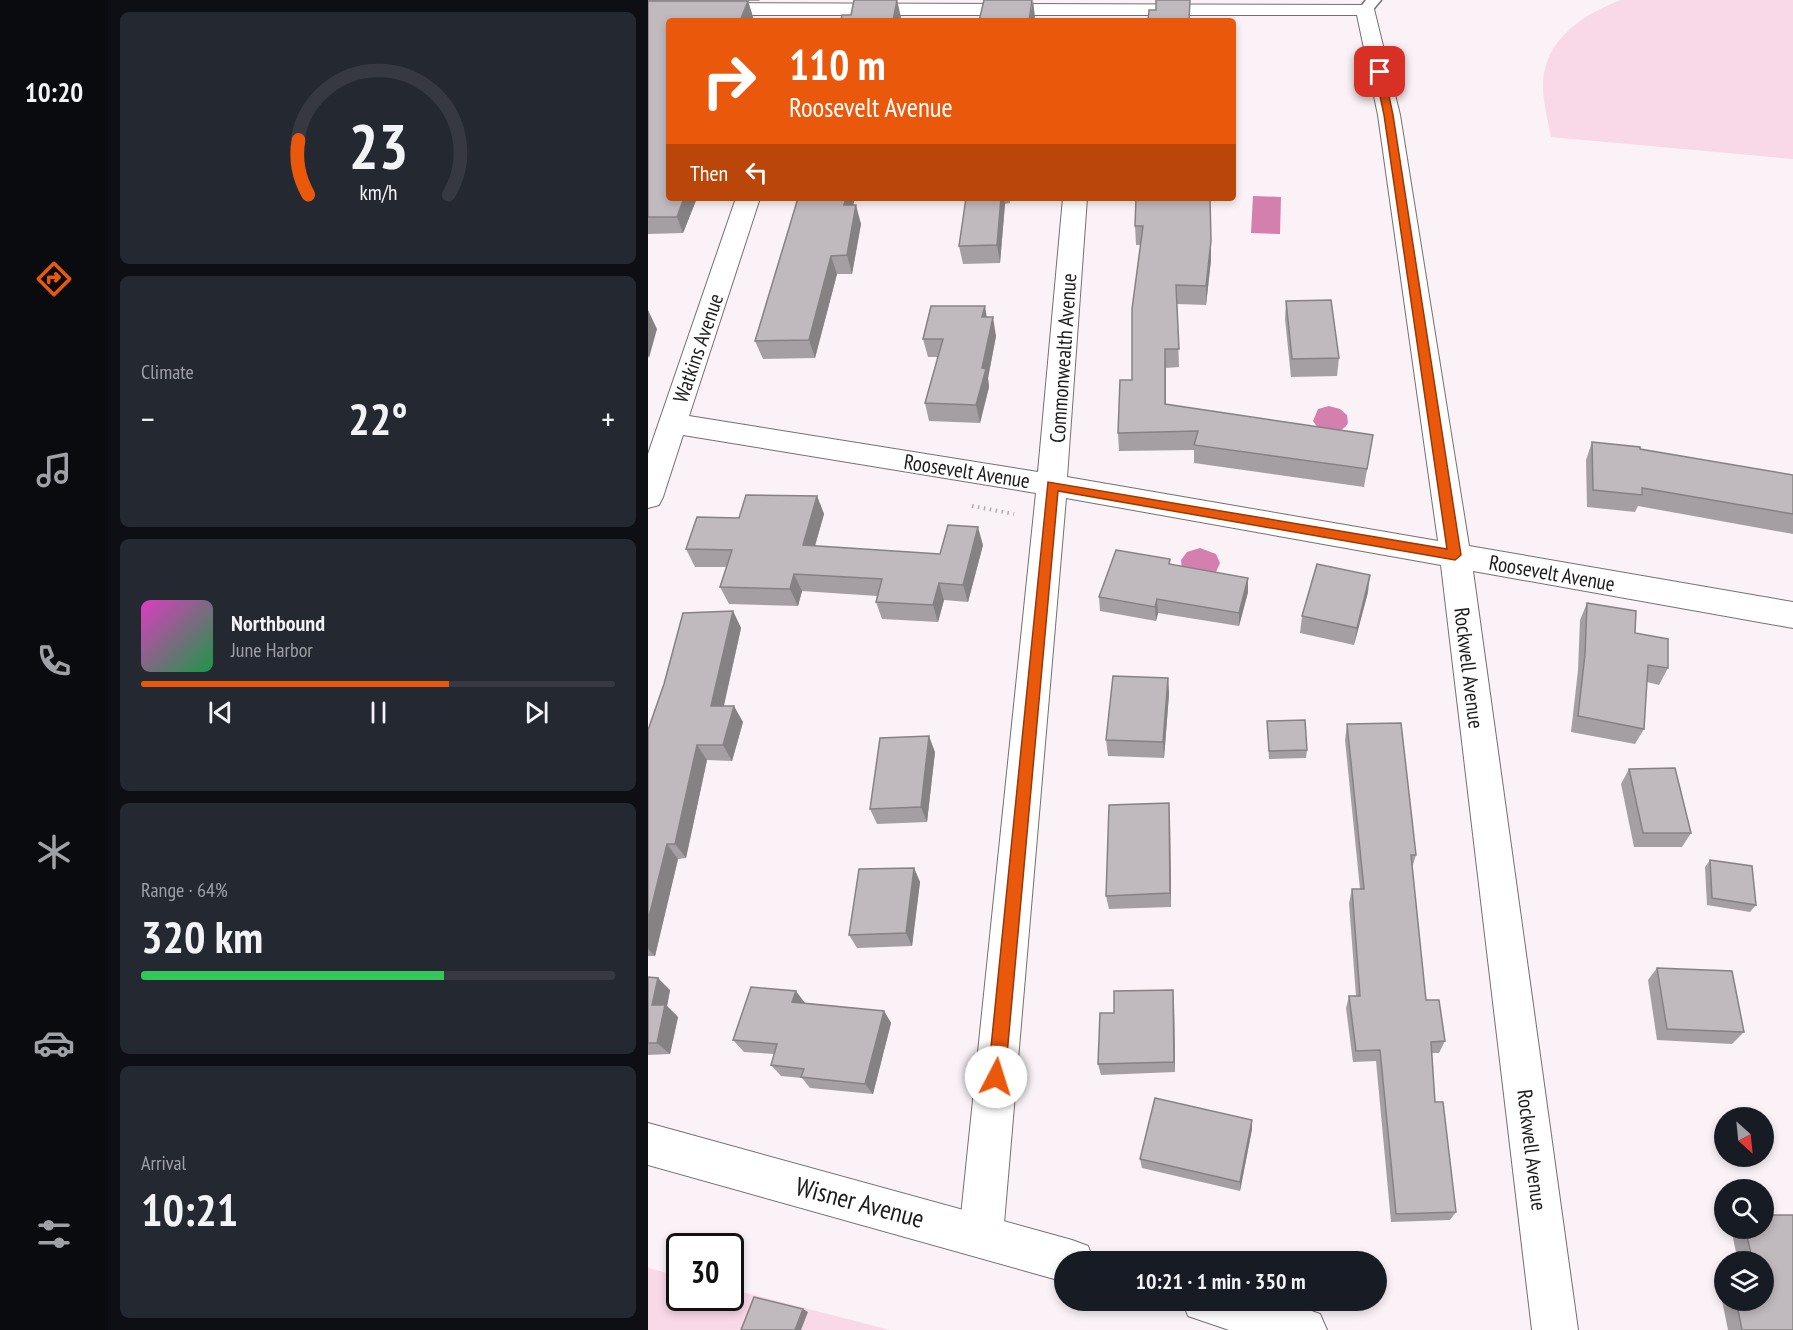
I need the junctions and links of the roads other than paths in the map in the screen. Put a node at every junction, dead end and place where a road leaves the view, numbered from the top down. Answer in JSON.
{"nodes":[{"id":1,"x":1370,"y":4,"type":"edge"},
{"id":2,"x":648,"y":9,"type":"edge"},
{"id":3,"x":811,"y":10,"type":"edge"},
{"id":4,"x":1090,"y":10,"type":"edge"},
{"id":5,"x":747,"y":201,"type":"edge"},
{"id":6,"x":1075,"y":201,"type":"edge"},
{"id":7,"x":673,"y":423,"type":"junction"},
{"id":8,"x":1052,"y":485,"type":"junction"},
{"id":9,"x":648,"y":497,"type":"edge"},
{"id":10,"x":1455,"y":555,"type":"junction"},
{"id":11,"x":1793,"y":615,"type":"edge"},
{"id":12,"x":648,"y":1144,"type":"edge"},
{"id":13,"x":981,"y":1235,"type":"junction"},
{"id":14,"x":1054,"y":1257,"type":"edge"},
{"id":15,"x":1241,"y":1311,"type":"edge"},
{"id":16,"x":1304,"y":1330,"type":"edge"},
{"id":17,"x":1555,"y":1330,"type":"edge"}],
"edges":[{"from":1,"to":4,"type":"street"},
{"from":1,"to":10,"type":"street","name":"Rockwell Avenue"},
{"from":2,"to":3,"type":"street"},
{"from":3,"to":4,"type":"street"},
{"from":5,"to":7,"type":"street","name":"Watkins Avenue"},
{"from":6,"to":8,"type":"street","name":"Commonwealth Avenue"},
{"from":7,"to":8,"type":"street","name":"Roosevelt Avenue"},
{"from":7,"to":9,"type":"street","name":"Watkins Avenue"},
{"from":8,"to":10,"type":"street","name":"Roosevelt Avenue"},
{"from":8,"to":13,"type":"street","name":"Commonwealth Avenue"},
{"from":10,"to":11,"type":"street","name":"Roosevelt Avenue"},
{"from":10,"to":17,"type":"street","name":"Rockwell Avenue"},
{"from":12,"to":13,"type":"street","name":"Wisner Avenue"},
{"from":13,"to":14,"type":"street","name":"Wisner Avenue"},
{"from":15,"to":16,"type":"street"}]}
